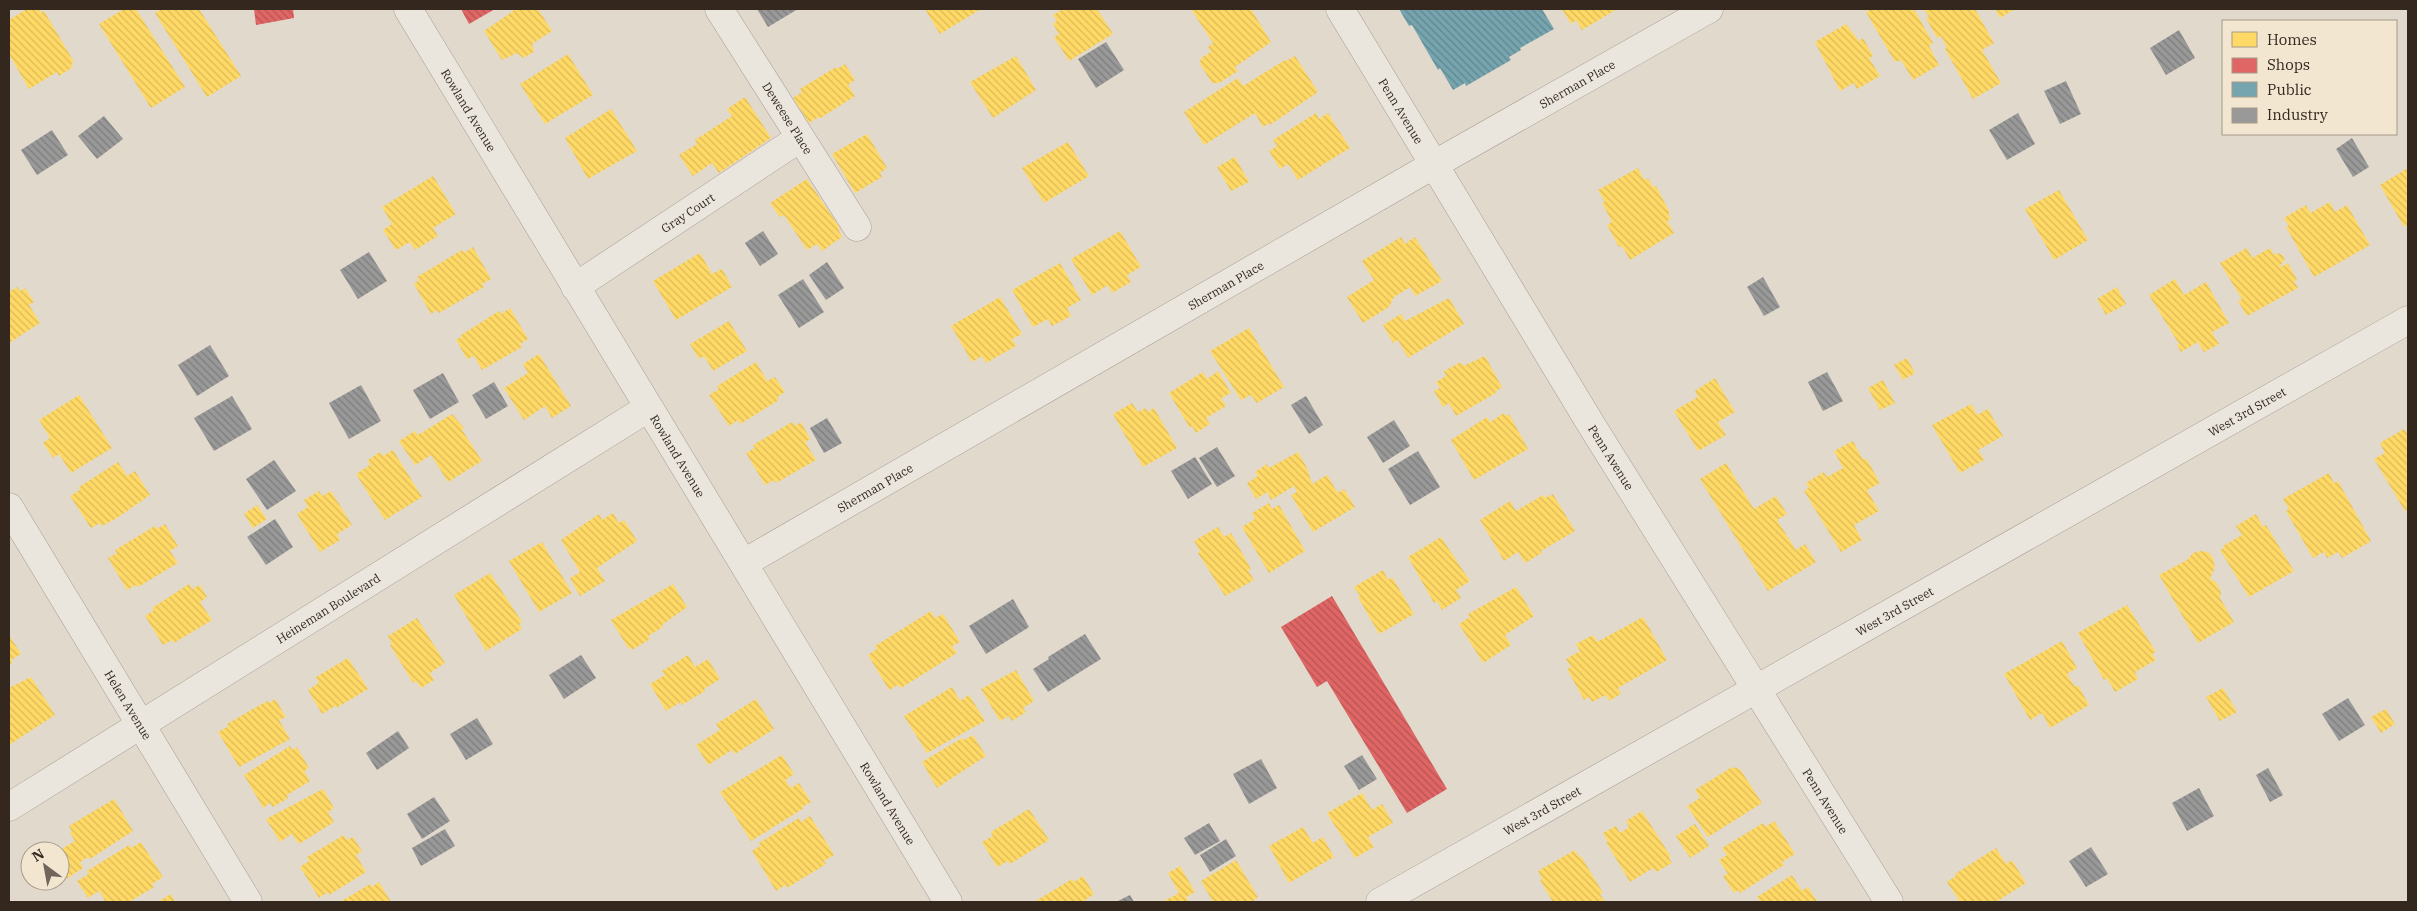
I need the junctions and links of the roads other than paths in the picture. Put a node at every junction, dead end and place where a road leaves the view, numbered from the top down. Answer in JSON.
{"nodes":[{"id":1,"x":408,"y":9,"type":"edge"},
{"id":2,"x":719,"y":9,"type":"edge"},
{"id":3,"x":1340,"y":9,"type":"edge"},
{"id":4,"x":1709,"y":9,"type":"edge"},
{"id":5,"x":800,"y":138,"type":"junction"},
{"id":6,"x":1435,"y":164,"type":"junction"},
{"id":7,"x":857,"y":226,"type":"dead end"},
{"id":8,"x":575,"y":287,"type":"junction"},
{"id":9,"x":2408,"y":320,"type":"edge"},
{"id":10,"x":648,"y":408,"type":"junction"},
{"id":11,"x":9,"y":507,"type":"edge"},
{"id":12,"x":744,"y":563,"type":"junction"},
{"id":13,"x":1757,"y":689,"type":"junction"},
{"id":14,"x":140,"y":725,"type":"junction"},
{"id":15,"x":9,"y":807,"type":"edge"},
{"id":16,"x":248,"y":902,"type":"edge"},
{"id":17,"x":948,"y":902,"type":"edge"},
{"id":18,"x":1380,"y":902,"type":"edge"},
{"id":19,"x":1889,"y":902,"type":"edge"}],
"edges":[{"from":1,"to":8,"type":"street","name":"Rowland Avenue"},
{"from":2,"to":5,"type":"street","name":"Deweese Place"},
{"from":3,"to":6,"type":"street","name":"Penn Avenue"},
{"from":4,"to":6,"type":"street","name":"Sherman Place"},
{"from":5,"to":7,"type":"street","name":"Deweese Place"},
{"from":5,"to":8,"type":"street","name":"Gray Court"},
{"from":6,"to":12,"type":"street","name":"Sherman Place"},
{"from":6,"to":13,"type":"street","name":"Penn Avenue"},
{"from":8,"to":10,"type":"street","name":"Rowland Avenue"},
{"from":9,"to":13,"type":"street","name":"West 3rd Street"},
{"from":10,"to":12,"type":"street","name":"Rowland Avenue"},
{"from":10,"to":14,"type":"street","name":"Heineman Boulevard"},
{"from":11,"to":14,"type":"street","name":"Helen Avenue"},
{"from":12,"to":17,"type":"street","name":"Rowland Avenue"},
{"from":13,"to":18,"type":"street","name":"West 3rd Street"},
{"from":13,"to":19,"type":"street","name":"Penn Avenue"},
{"from":14,"to":15,"type":"street","name":"Heineman Boulevard"},
{"from":14,"to":16,"type":"street","name":"Helen Avenue"}]}
